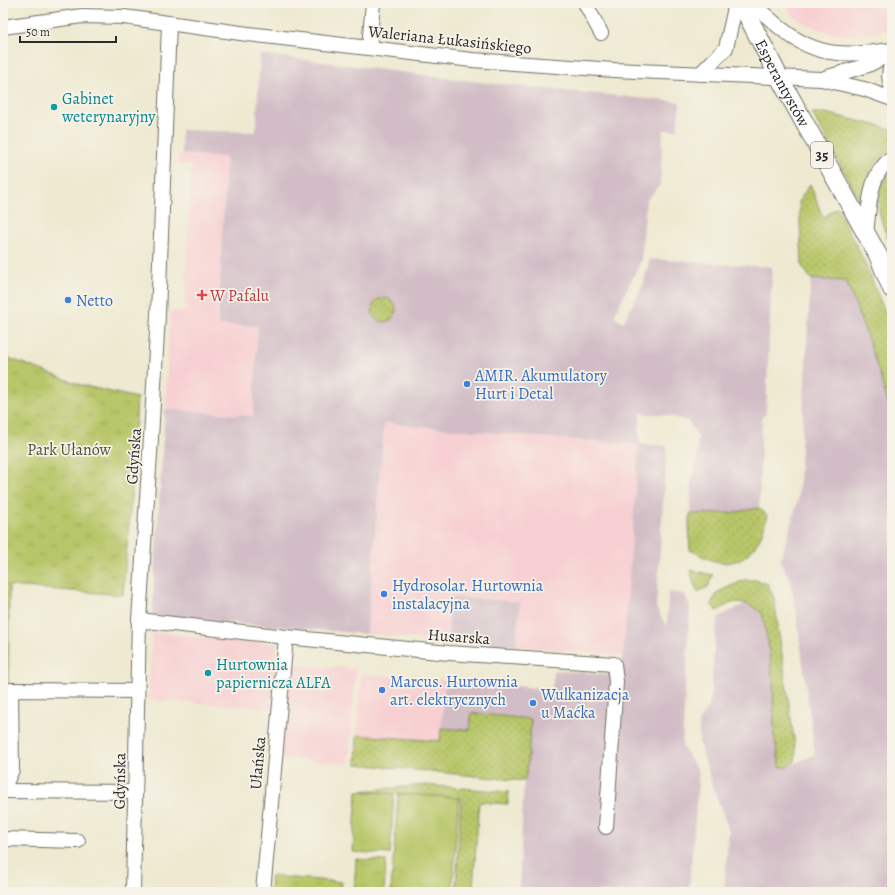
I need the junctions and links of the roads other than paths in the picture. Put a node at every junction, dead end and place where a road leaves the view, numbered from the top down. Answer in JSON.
{"nodes":[{"id":1,"x":373,"y":3,"type":"edge"},
{"id":2,"x":585,"y":3,"type":"edge"},
{"id":3,"x":736,"y":3,"type":"edge"},
{"id":4,"x":741,"y":3,"type":"edge"},
{"id":5,"x":749,"y":3,"type":"edge"},
{"id":6,"x":169,"y":23,"type":"junction"},
{"id":7,"x":3,"y":27,"type":"edge"},
{"id":8,"x":601,"y":33,"type":"dead end"},
{"id":9,"x":369,"y":47,"type":"junction"},
{"id":10,"x":892,"y":52,"type":"edge"},
{"id":11,"x":892,"y":62,"type":"edge"},
{"id":12,"x":700,"y":74,"type":"junction"},
{"id":13,"x":779,"y":77,"type":"junction"},
{"id":14,"x":821,"y":79,"type":"junction"},
{"id":15,"x":892,"y":90,"type":"edge"},
{"id":16,"x":892,"y":99,"type":"edge"},
{"id":17,"x":892,"y":158,"type":"edge"},
{"id":18,"x":866,"y":232,"type":"junction"},
{"id":19,"x":892,"y":289,"type":"edge"},
{"id":20,"x":139,"y":620,"type":"junction"},
{"id":21,"x":286,"y":637,"type":"junction"},
{"id":22,"x":137,"y":691,"type":"junction"},
{"id":23,"x":3,"y":791,"type":"edge"},
{"id":24,"x":136,"y":792,"type":"junction"},
{"id":25,"x":606,"y":827,"type":"dead end"},
{"id":26,"x":3,"y":839,"type":"edge"},
{"id":27,"x":78,"y":841,"type":"dead end"},
{"id":28,"x":133,"y":892,"type":"edge"},
{"id":29,"x":263,"y":892,"type":"edge"}],
"edges":[{"from":1,"to":9,"type":"street"},
{"from":2,"to":8,"type":"street"},
{"from":3,"to":12,"type":"street"},
{"from":4,"to":13,"type":"main road","name":"Esperantystów","number":"35"},
{"from":5,"to":10,"type":"street"},
{"from":6,"to":7,"type":"street","name":"Waleriana Łukasińskiego"},
{"from":6,"to":9,"type":"street","name":"Waleriana Łukasińskiego"},
{"from":6,"to":20,"type":"street","name":"Gdyńska"},
{"from":9,"to":12,"type":"street","name":"Waleriana Łukasińskiego"},
{"from":10,"to":14,"type":"street"},
{"from":11,"to":15,"type":"street"},
{"from":12,"to":13,"type":"street","name":"Waleriana Łukasińskiego"},
{"from":13,"to":14,"type":"street","name":"Waleriana Łukasińskiego"},
{"from":13,"to":18,"type":"main road","name":"Esperantystów","number":"35"},
{"from":14,"to":16,"type":"street","name":"Waleriana Łukasińskiego"},
{"from":17,"to":18,"type":"street"},
{"from":18,"to":19,"type":"main road","name":"Esperantystów","number":"35"},
{"from":20,"to":21,"type":"street","name":"Husarska"},
{"from":20,"to":22,"type":"street","name":"Gdyńska"},
{"from":21,"to":25,"type":"street","name":"Husarska"},
{"from":21,"to":29,"type":"street","name":"Ułańska"},
{"from":22,"to":23,"type":"street"},
{"from":22,"to":24,"type":"street","name":"Gdyńska"},
{"from":23,"to":24,"type":"street"},
{"from":24,"to":28,"type":"street","name":"Gdyńska"},
{"from":26,"to":27,"type":"street"}]}
